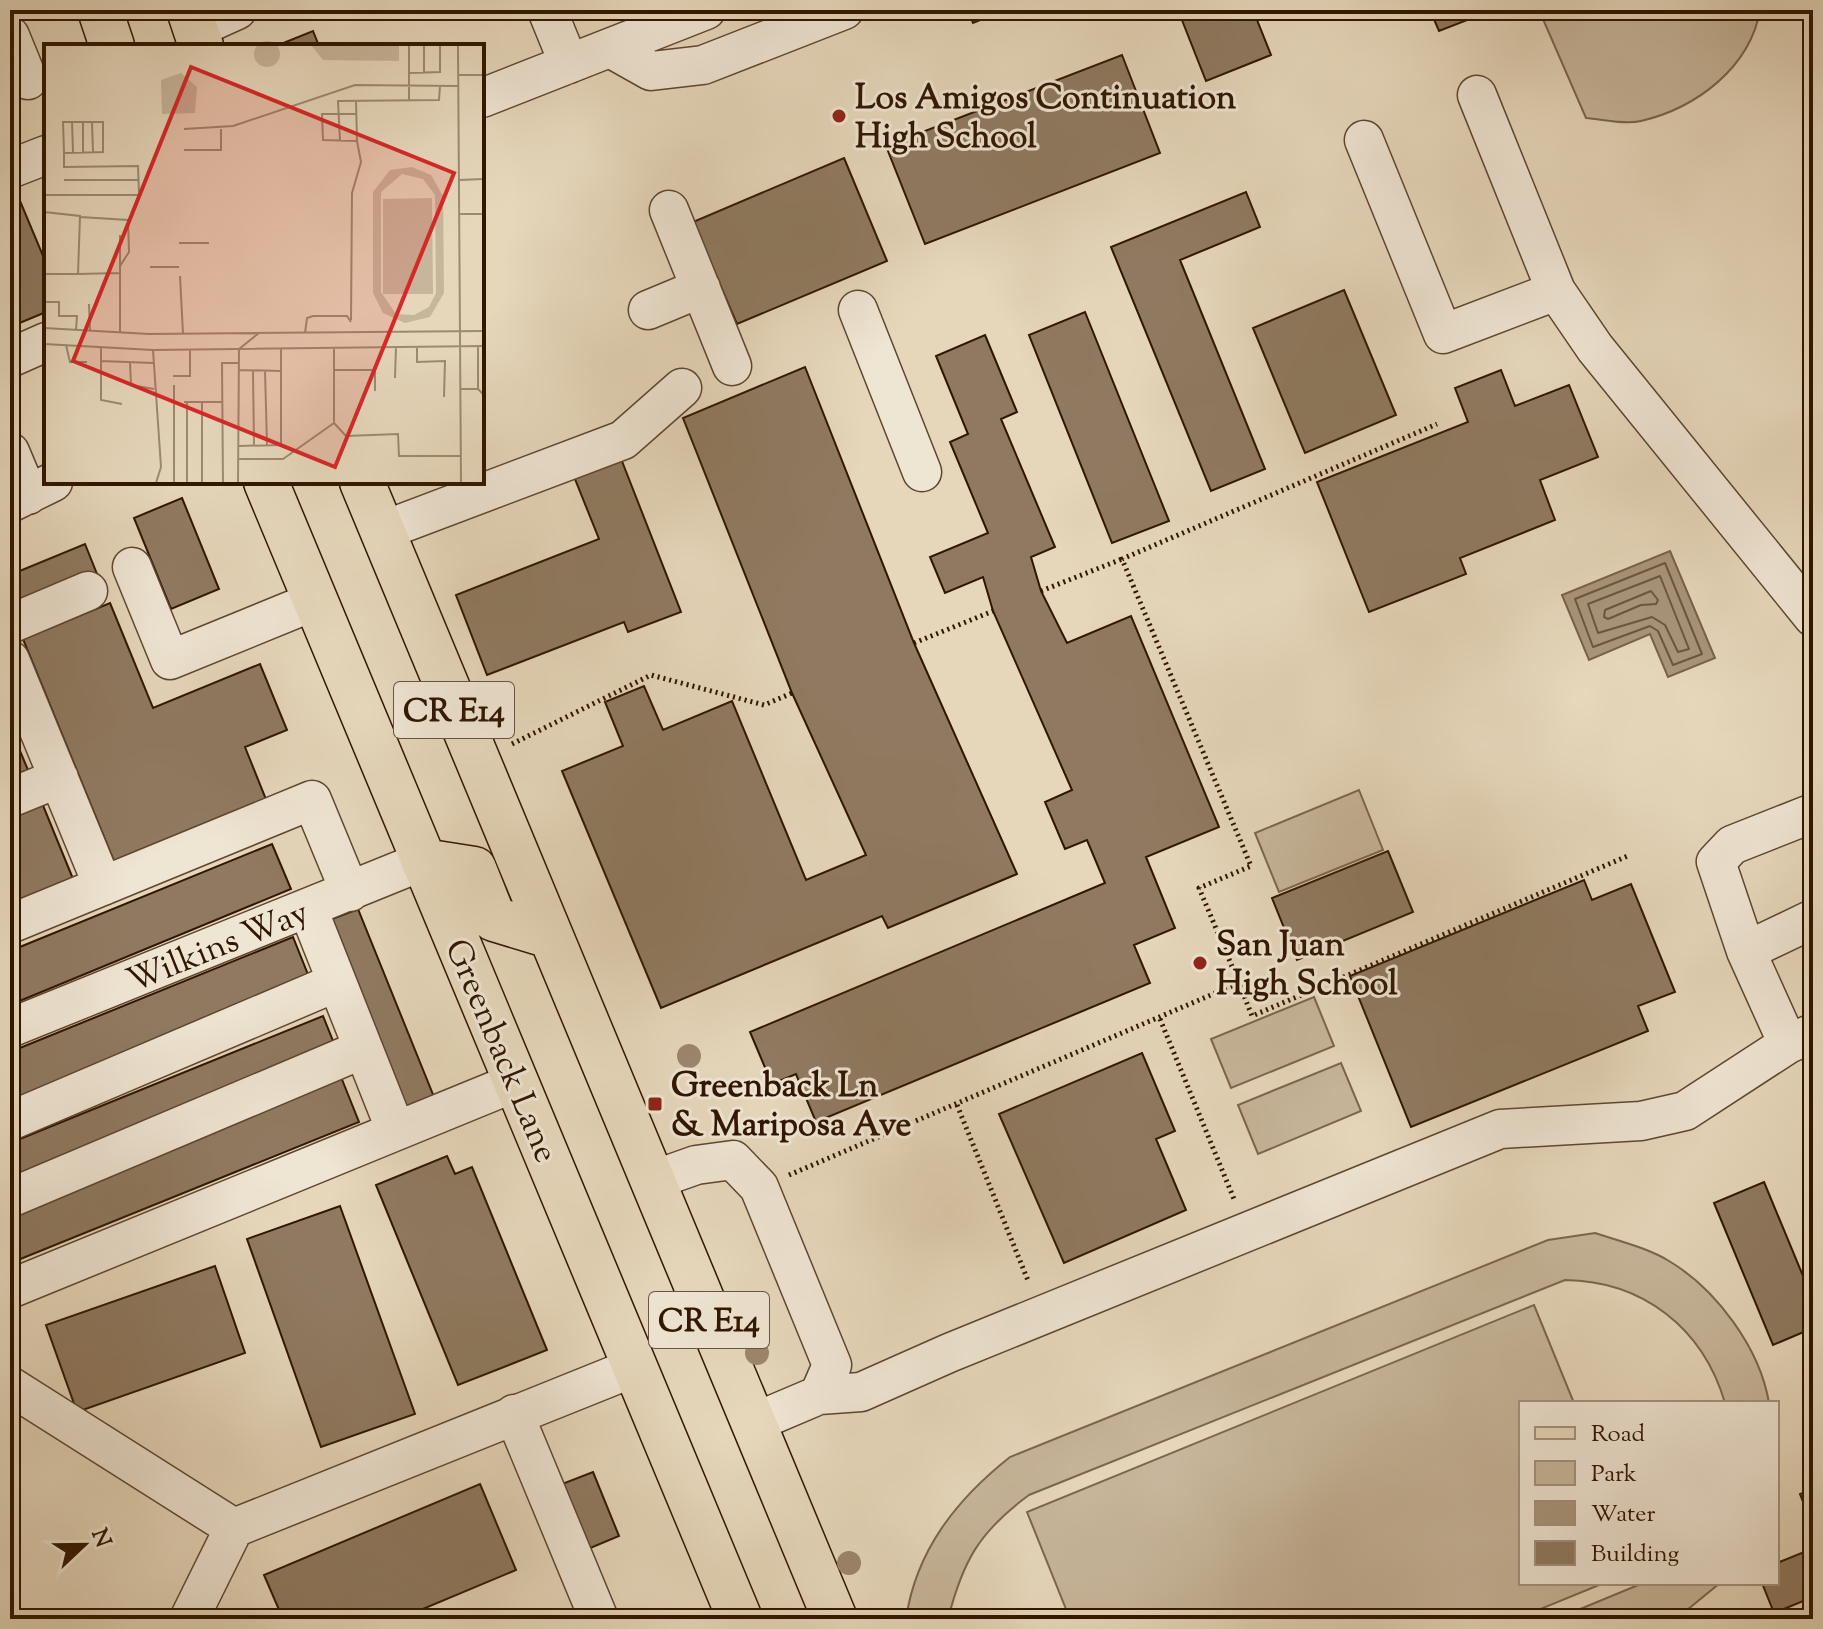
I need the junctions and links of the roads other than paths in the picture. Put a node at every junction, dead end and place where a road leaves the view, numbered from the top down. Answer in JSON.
{"nodes":[{"id":1,"x":100,"y":10,"type":"edge"},
{"id":2,"x":237,"y":10,"type":"edge"},
{"id":3,"x":547,"y":10,"type":"edge"},
{"id":4,"x":706,"y":10,"type":"edge"},
{"id":5,"x":844,"y":10,"type":"edge"},
{"id":6,"x":195,"y":28,"type":"edge"},
{"id":7,"x":10,"y":36,"type":"edge"},
{"id":8,"x":111,"y":44,"type":"edge"},
{"id":9,"x":610,"y":48,"type":"junction"},
{"id":10,"x":569,"y":64,"type":"junction"},
{"id":11,"x":28,"y":80,"type":"dead end"},
{"id":12,"x":1477,"y":95,"type":"dead end"},
{"id":13,"x":484,"y":97,"type":"edge"},
{"id":14,"x":1364,"y":140,"type":"dead end"},
{"id":15,"x":44,"y":156,"type":"edge"},
{"id":16,"x":10,"y":169,"type":"edge"},
{"id":17,"x":669,"y":210,"type":"dead end"},
{"id":18,"x":701,"y":288,"type":"junction"},
{"id":19,"x":1556,"y":291,"type":"junction"},
{"id":20,"x":648,"y":310,"type":"dead end"},
{"id":21,"x":858,"y":310,"type":"dead end"},
{"id":22,"x":44,"y":343,"type":"edge"},
{"id":23,"x":10,"y":358,"type":"edge"},
{"id":24,"x":732,"y":366,"type":"dead end"},
{"id":25,"x":682,"y":388,"type":"dead end"},
{"id":26,"x":10,"y":452,"type":"edge"},
{"id":27,"x":922,"y":472,"type":"dead end"},
{"id":28,"x":267,"y":484,"type":"edge"},
{"id":29,"x":363,"y":484,"type":"edge"},
{"id":30,"x":30,"y":493,"type":"edge"},
{"id":31,"x":382,"y":531,"type":"junction"},
{"id":32,"x":132,"y":567,"type":"dead end"},
{"id":33,"x":88,"y":591,"type":"dead end"},
{"id":34,"x":317,"y":600,"type":"junction"},
{"id":35,"x":1813,"y":617,"type":"edge"},
{"id":36,"x":10,"y":624,"type":"edge"},
{"id":37,"x":10,"y":660,"type":"edge"},
{"id":38,"x":18,"y":700,"type":"edge"},
{"id":39,"x":59,"y":778,"type":"junction"},
{"id":40,"x":10,"y":798,"type":"edge"},
{"id":41,"x":1813,"y":813,"type":"edge"},
{"id":42,"x":423,"y":861,"type":"junction"},
{"id":43,"x":103,"y":886,"type":"junction"},
{"id":44,"x":350,"y":892,"type":"junction"},
{"id":45,"x":308,"y":909,"type":"junction"},
{"id":46,"x":1813,"y":919,"type":"edge"},
{"id":47,"x":10,"y":924,"type":"edge"},
{"id":48,"x":550,"y":936,"type":"junction"},
{"id":49,"x":1746,"y":951,"type":"junction"},
{"id":50,"x":337,"y":982,"type":"junction"},
{"id":51,"x":10,"y":1028,"type":"edge"},
{"id":52,"x":1800,"y":1038,"type":"edge"},
{"id":53,"x":363,"y":1049,"type":"junction"},
{"id":54,"x":516,"y":1082,"type":"junction"},
{"id":55,"x":10,"y":1121,"type":"edge"},
{"id":56,"x":396,"y":1131,"type":"junction"},
{"id":57,"x":651,"y":1181,"type":"junction"},
{"id":58,"x":10,"y":1198,"type":"edge"},
{"id":59,"x":10,"y":1289,"type":"edge"},
{"id":60,"x":635,"y":1367,"type":"junction"},
{"id":61,"x":10,"y":1386,"type":"edge"},
{"id":62,"x":819,"y":1395,"type":"junction"},
{"id":63,"x":514,"y":1414,"type":"junction"},
{"id":64,"x":753,"y":1423,"type":"junction"},
{"id":65,"x":234,"y":1528,"type":"junction"},
{"id":66,"x":189,"y":1619,"type":"edge"},
{"id":67,"x":599,"y":1619,"type":"edge"},
{"id":68,"x":740,"y":1619,"type":"edge"},
{"id":69,"x":835,"y":1619,"type":"edge"}],
"edges":[{"from":1,"to":8,"type":"main road"},
{"from":2,"to":6,"type":"street"},
{"from":3,"to":10,"type":"street"},
{"from":4,"to":9,"type":"street"},
{"from":5,"to":9,"type":"street"},
{"from":7,"to":11,"type":"street"},
{"from":9,"to":10,"type":"street"},
{"from":10,"to":13,"type":"street"},
{"from":12,"to":19,"type":"street"},
{"from":14,"to":19,"type":"street"},
{"from":15,"to":16,"type":"street"},
{"from":17,"to":18,"type":"street"},
{"from":18,"to":20,"type":"street"},
{"from":18,"to":24,"type":"street"},
{"from":19,"to":35,"type":"street"},
{"from":21,"to":27,"type":"street"},
{"from":22,"to":23,"type":"street"},
{"from":25,"to":31,"type":"street"},
{"from":26,"to":30,"type":"street"},
{"from":28,"to":34,"type":"main road","name":"Greenback Lane","number":"CR E14"},
{"from":29,"to":31,"type":"main road","number":"CR E14"},
{"from":31,"to":48,"type":"main road","number":"CR E14"},
{"from":32,"to":34,"type":"street"},
{"from":33,"to":36,"type":"street"},
{"from":34,"to":42,"type":"main road","name":"Greenback Lane","number":"CR E14"},
{"from":37,"to":38,"type":"street"},
{"from":38,"to":39,"type":"street"},
{"from":39,"to":40,"type":"street"},
{"from":39,"to":43,"type":"street"},
{"from":41,"to":49,"type":"street"},
{"from":42,"to":44,"type":"street","name":"Wilkins Way"},
{"from":42,"to":48,"type":"main road"},
{"from":42,"to":54,"type":"main road","name":"Greenback Lane","number":"CR E14"},
{"from":43,"to":44,"type":"street"},
{"from":43,"to":47,"type":"street"},
{"from":44,"to":45,"type":"street","name":"Wilkins Way"},
{"from":45,"to":50,"type":"street"},
{"from":45,"to":51,"type":"street","name":"Wilkins Way"},
{"from":46,"to":49,"type":"street"},
{"from":48,"to":57,"type":"main road","number":"CR E14"},
{"from":49,"to":52,"type":"street"},
{"from":50,"to":53,"type":"street"},
{"from":50,"to":55,"type":"street"},
{"from":52,"to":62,"type":"street"},
{"from":53,"to":56,"type":"street"},
{"from":53,"to":58,"type":"street"},
{"from":54,"to":56,"type":"street"},
{"from":54,"to":60,"type":"main road","name":"Greenback Lane","number":"CR E14"},
{"from":56,"to":59,"type":"street"},
{"from":57,"to":62,"type":"street"},
{"from":57,"to":64,"type":"main road","number":"CR E14"},
{"from":60,"to":63,"type":"street"},
{"from":60,"to":68,"type":"main road","name":"Greenback Lane","number":"CR E14"},
{"from":61,"to":65,"type":"street"},
{"from":62,"to":64,"type":"street"},
{"from":63,"to":65,"type":"street"},
{"from":63,"to":67,"type":"street"},
{"from":64,"to":69,"type":"main road","number":"CR E14"},
{"from":65,"to":66,"type":"street"}]}
